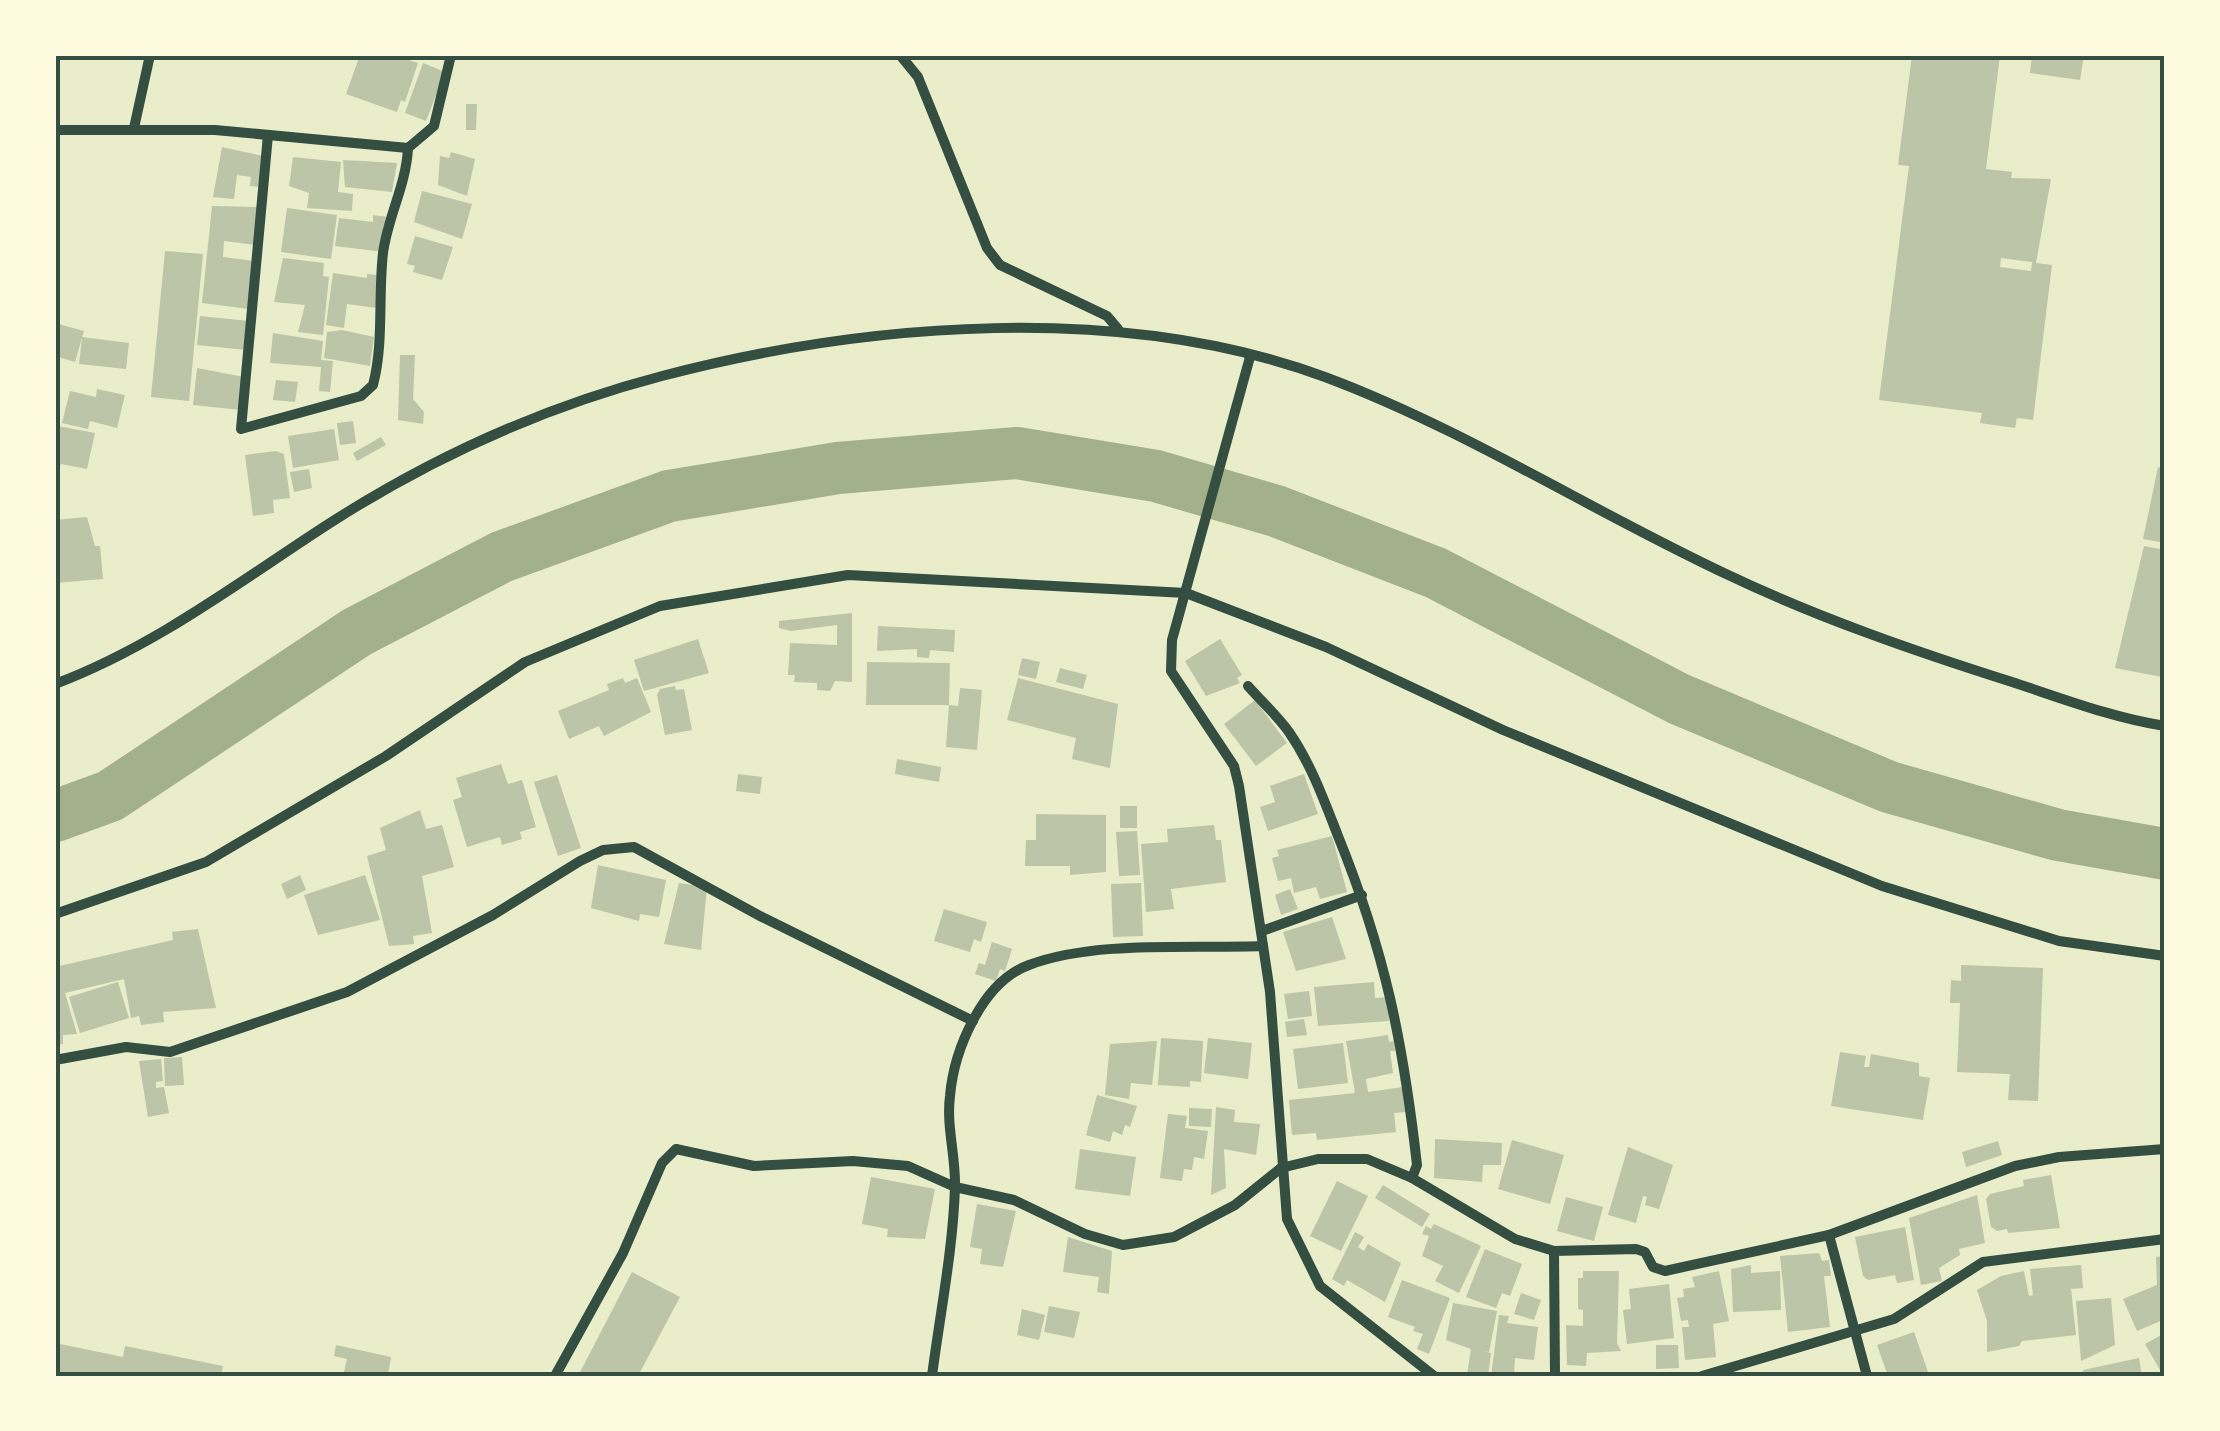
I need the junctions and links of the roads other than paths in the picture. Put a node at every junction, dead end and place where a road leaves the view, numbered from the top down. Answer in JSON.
{"nodes":[{"id":1,"x":150,"y":55,"type":"edge"},
{"id":2,"x":451,"y":55,"type":"edge"},
{"id":3,"x":900,"y":55,"type":"edge"},
{"id":4,"x":134,"y":128,"type":"junction"},
{"id":5,"x":55,"y":130,"type":"edge"},
{"id":6,"x":268,"y":135,"type":"junction"},
{"id":7,"x":408,"y":148,"type":"junction"},
{"id":8,"x":1118,"y":329,"type":"junction"},
{"id":9,"x":1250,"y":360,"type":"junction"},
{"id":10,"x":1186,"y":593,"type":"junction"},
{"id":11,"x":55,"y":684,"type":"edge"},
{"id":12,"x":1248,"y":686,"type":"dead end"},
{"id":13,"x":2165,"y":726,"type":"edge"},
{"id":14,"x":1362,"y":895,"type":"junction"},
{"id":15,"x":55,"y":914,"type":"edge"},
{"id":16,"x":1262,"y":931,"type":"junction"},
{"id":17,"x":1263,"y":946,"type":"junction"},
{"id":18,"x":2165,"y":956,"type":"edge"},
{"id":19,"x":973,"y":1021,"type":"junction"},
{"id":20,"x":55,"y":1060,"type":"edge"},
{"id":21,"x":2165,"y":1150,"type":"edge"},
{"id":22,"x":1281,"y":1168,"type":"junction"},
{"id":23,"x":1412,"y":1178,"type":"junction"},
{"id":24,"x":955,"y":1187,"type":"junction"},
{"id":25,"x":1830,"y":1235,"type":"junction"},
{"id":26,"x":2165,"y":1239,"type":"edge"},
{"id":27,"x":1554,"y":1251,"type":"junction"},
{"id":28,"x":1854,"y":1332,"type":"junction"},
{"id":29,"x":555,"y":1376,"type":"edge"},
{"id":30,"x":932,"y":1376,"type":"edge"},
{"id":31,"x":1434,"y":1376,"type":"edge"},
{"id":32,"x":1555,"y":1376,"type":"edge"},
{"id":33,"x":1702,"y":1376,"type":"edge"},
{"id":34,"x":1866,"y":1376,"type":"edge"}],
"edges":[{"from":1,"to":4,"type":"street"},
{"from":2,"to":7,"type":"street"},
{"from":3,"to":8,"type":"street"},
{"from":4,"to":5,"type":"street"},
{"from":4,"to":6,"type":"street"},
{"from":6,"to":7,"type":"street"},
{"from":6,"to":7,"type":"street"},
{"from":8,"to":9,"type":"street"},
{"from":8,"to":11,"type":"street"},
{"from":9,"to":10,"type":"street"},
{"from":9,"to":13,"type":"street"},
{"from":10,"to":15,"type":"street"},
{"from":10,"to":16,"type":"street"},
{"from":10,"to":18,"type":"street"},
{"from":12,"to":14,"type":"street"},
{"from":14,"to":16,"type":"street"},
{"from":14,"to":23,"type":"street"},
{"from":16,"to":17,"type":"street"},
{"from":17,"to":19,"type":"street"},
{"from":17,"to":22,"type":"street"},
{"from":19,"to":20,"type":"street"},
{"from":19,"to":24,"type":"street"},
{"from":21,"to":25,"type":"street"},
{"from":22,"to":23,"type":"street"},
{"from":22,"to":24,"type":"street"},
{"from":22,"to":31,"type":"street"},
{"from":23,"to":27,"type":"street"},
{"from":24,"to":29,"type":"street"},
{"from":24,"to":30,"type":"street"},
{"from":25,"to":27,"type":"street"},
{"from":25,"to":28,"type":"street"},
{"from":26,"to":28,"type":"street"},
{"from":27,"to":32,"type":"street"},
{"from":28,"to":33,"type":"street"},
{"from":28,"to":34,"type":"street"}]}
